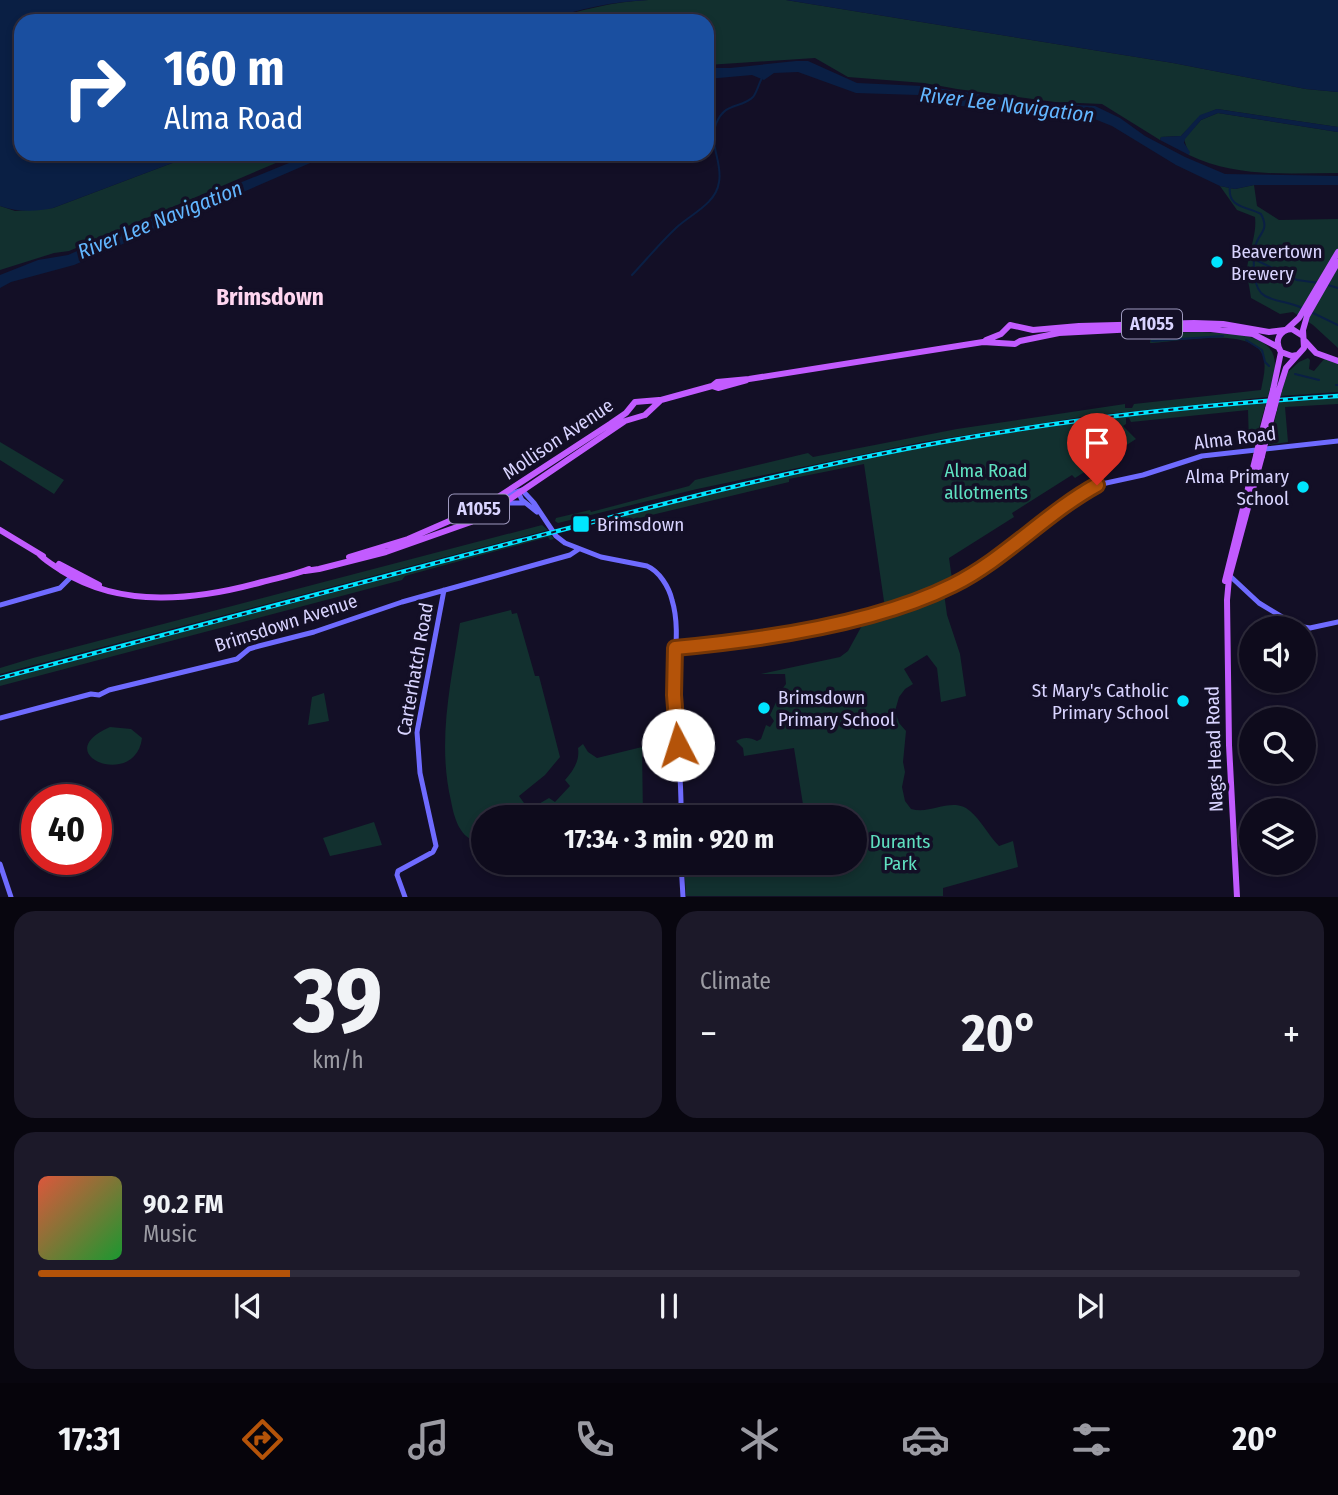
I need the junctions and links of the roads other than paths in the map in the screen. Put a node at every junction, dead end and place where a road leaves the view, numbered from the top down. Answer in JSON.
{"nodes":[{"id":1,"x":1338,"y":252,"type":"edge"},
{"id":2,"x":1338,"y":262,"type":"edge"},
{"id":3,"x":1329,"y":272,"type":"junction"},
{"id":4,"x":1304,"y":314,"type":"junction"},
{"id":5,"x":1020,"y":328,"type":"junction"},
{"id":6,"x":1005,"y":329,"type":"junction"},
{"id":7,"x":1286,"y":330,"type":"junction"},
{"id":8,"x":1304,"y":338,"type":"junction"},
{"id":9,"x":1020,"y":341,"type":"junction"},
{"id":10,"x":983,"y":342,"type":"junction"},
{"id":11,"x":1007,"y":342,"type":"junction"},
{"id":12,"x":1280,"y":350,"type":"junction"},
{"id":13,"x":1316,"y":353,"type":"junction"},
{"id":14,"x":1298,"y":354,"type":"junction"},
{"id":15,"x":1338,"y":361,"type":"edge"},
{"id":16,"x":1276,"y":390,"type":"junction"},
{"id":17,"x":661,"y":400,"type":"junction"},
{"id":18,"x":643,"y":401,"type":"junction"},
{"id":19,"x":632,"y":406,"type":"junction"},
{"id":20,"x":648,"y":410,"type":"junction"},
{"id":21,"x":639,"y":416,"type":"junction"},
{"id":22,"x":1338,"y":441,"type":"edge"},
{"id":23,"x":1259,"y":456,"type":"junction"},
{"id":24,"x":539,"y":478,"type":"junction"},
{"id":25,"x":519,"y":489,"type":"junction"},
{"id":26,"x":502,"y":500,"type":"junction"},
{"id":27,"x":525,"y":502,"type":"junction"},
{"id":28,"x":534,"y":503,"type":"junction"},
{"id":29,"x":541,"y":513,"type":"junction"},
{"id":30,"x":0,"y":530,"type":"edge"},
{"id":31,"x":579,"y":549,"type":"junction"},
{"id":32,"x":73,"y":575,"type":"junction"},
{"id":33,"x":1230,"y":576,"type":"junction"},
{"id":34,"x":1238,"y":584,"type":"junction"},
{"id":35,"x":1227,"y":585,"type":"junction"},
{"id":36,"x":444,"y":590,"type":"junction"},
{"id":37,"x":0,"y":605,"type":"edge"},
{"id":38,"x":1338,"y":622,"type":"edge"},
{"id":39,"x":675,"y":648,"type":"junction"},
{"id":40,"x":0,"y":718,"type":"edge"},
{"id":41,"x":681,"y":805,"type":"edge"},
{"id":42,"x":0,"y":864,"type":"edge"},
{"id":43,"x":682,"y":875,"type":"edge"},
{"id":44,"x":11,"y":897,"type":"edge"},
{"id":45,"x":405,"y":897,"type":"edge"},
{"id":46,"x":683,"y":897,"type":"edge"},
{"id":47,"x":1237,"y":897,"type":"edge"}],
"edges":[{"from":1,"to":3,"type":"main road"},
{"from":2,"to":3,"type":"main road"},
{"from":3,"to":4,"type":"main road"},
{"from":4,"to":7,"type":"main road"},
{"from":4,"to":8,"type":"main road"},
{"from":5,"to":6,"type":"main road","name":"Mollison Avenue","number":"A1055"},
{"from":5,"to":7,"type":"main road","name":"Mollison Avenue","number":"A1055"},
{"from":5,"to":9,"type":"main road"},
{"from":6,"to":10,"type":"main road","name":"Mollison Avenue","number":"A1055"},
{"from":6,"to":11,"type":"main road"},
{"from":7,"to":8,"type":"main road"},
{"from":7,"to":12,"type":"main road"},
{"from":8,"to":13,"type":"main road"},
{"from":8,"to":14,"type":"main road"},
{"from":9,"to":11,"type":"main road","name":"Mollison Avenue","number":"A1055"},
{"from":9,"to":12,"type":"main road","name":"Mollison Avenue","number":"A1055"},
{"from":10,"to":11,"type":"main road","name":"Mollison Avenue","number":"A1055"},
{"from":10,"to":17,"type":"main road","name":"Mollison Avenue","number":"A1055"},
{"from":12,"to":14,"type":"main road"},
{"from":12,"to":16,"type":"main road"},
{"from":13,"to":14,"type":"main road"},
{"from":13,"to":15,"type":"main road"},
{"from":14,"to":16,"type":"main road"},
{"from":16,"to":23,"type":"main road","bridge":true},
{"from":17,"to":18,"type":"main road","name":"Mollison Avenue","number":"A1055"},
{"from":17,"to":20,"type":"main road","name":"Mollison Avenue","number":"A1055"},
{"from":18,"to":19,"type":"main road","name":"Mollison Avenue","number":"A1055"},
{"from":18,"to":20,"type":"main road","name":"Mollison Avenue"},
{"from":19,"to":21,"type":"main road","name":"Mollison Avenue"},
{"from":19,"to":25,"type":"main road","name":"Mollison Avenue","number":"A1055"},
{"from":20,"to":21,"type":"main road","name":"Mollison Avenue","number":"A1055"},
{"from":21,"to":24,"type":"main road","name":"Mollison Avenue","number":"A1055"},
{"from":22,"to":39,"type":"street","name":"Alma Road"},
{"from":23,"to":33,"type":"main road"},
{"from":23,"to":35,"type":"main road"},
{"from":24,"to":25,"type":"main road","name":"Mollison Avenue","number":"A1055"},
{"from":24,"to":28,"type":"street"},
{"from":25,"to":26,"type":"main road","name":"Mollison Avenue","number":"A1055"},
{"from":25,"to":27,"type":"street"},
{"from":25,"to":28,"type":"street"},
{"from":26,"to":27,"type":"street"},
{"from":26,"to":32,"type":"main road","name":"Mollison Avenue","number":"A1055"},
{"from":27,"to":29,"type":"street"},
{"from":28,"to":29,"type":"street"},
{"from":29,"to":31,"type":"street"},
{"from":30,"to":32,"type":"main road","name":"Mollison Avenue","number":"A1055"},
{"from":31,"to":36,"type":"street","name":"Brimsdown Avenue"},
{"from":31,"to":39,"type":"street"},
{"from":32,"to":37,"type":"street"},
{"from":33,"to":34,"type":"street"},
{"from":33,"to":35,"type":"main road"},
{"from":34,"to":35,"type":"street"},
{"from":34,"to":38,"type":"street"},
{"from":35,"to":47,"type":"main road","name":"Nags Head Road"},
{"from":36,"to":40,"type":"street","name":"Brimsdown Avenue"},
{"from":36,"to":45,"type":"street","name":"Carterhatch Road"},
{"from":39,"to":41,"type":"street"},
{"from":42,"to":44,"type":"street"},
{"from":43,"to":46,"type":"street"}]}
